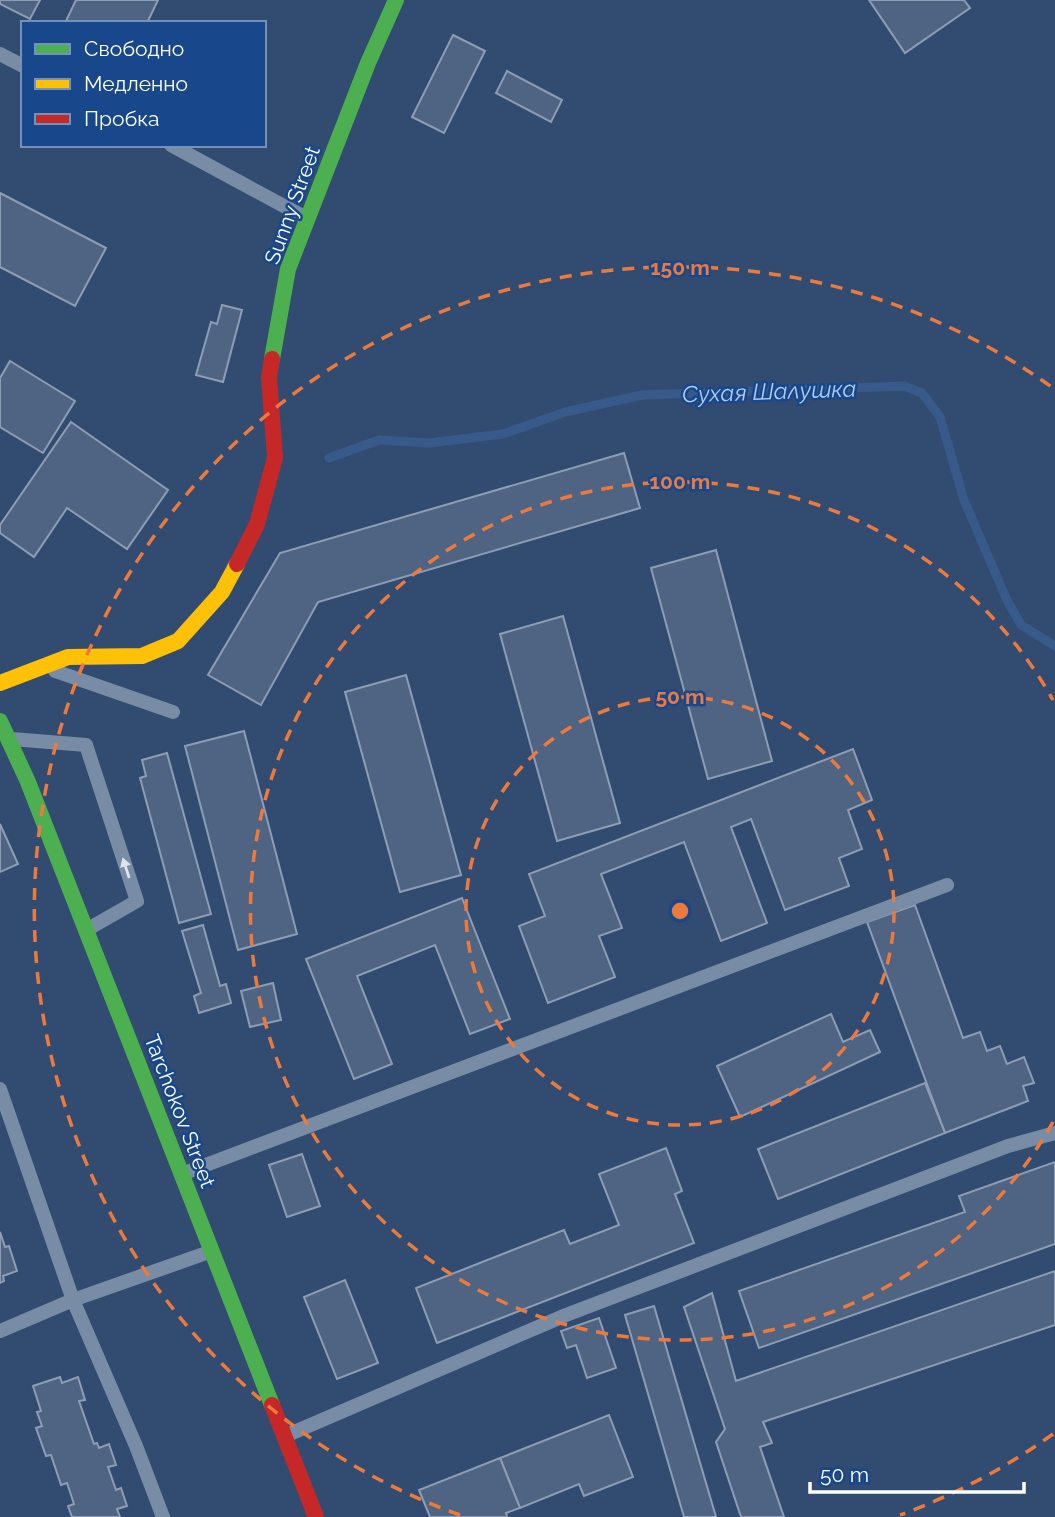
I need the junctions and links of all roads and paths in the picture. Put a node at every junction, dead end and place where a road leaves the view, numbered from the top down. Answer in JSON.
{"nodes":[{"id":1,"x":396,"y":0,"type":"edge"},
{"id":2,"x":0,"y":54,"type":"edge"},
{"id":3,"x":21,"y":65,"type":"edge"},
{"id":4,"x":175,"y":147,"type":"edge"},
{"id":5,"x":308,"y":219,"type":"junction"},
{"id":6,"x":44,"y":667,"type":"junction"},
{"id":7,"x":0,"y":683,"type":"edge"},
{"id":8,"x":173,"y":712,"type":"dead end"},
{"id":9,"x":0,"y":721,"type":"edge"},
{"id":10,"x":9,"y":739,"type":"junction"},
{"id":11,"x":947,"y":885,"type":"dead end"},
{"id":12,"x":86,"y":929,"type":"junction"},
{"id":13,"x":0,"y":1089,"type":"edge"},
{"id":14,"x":1055,"y":1133,"type":"edge"},
{"id":15,"x":182,"y":1175,"type":"junction"},
{"id":16,"x":213,"y":1251,"type":"junction"},
{"id":17,"x":74,"y":1300,"type":"junction"},
{"id":18,"x":0,"y":1331,"type":"edge"},
{"id":19,"x":284,"y":1437,"type":"junction"},
{"id":20,"x":163,"y":1517,"type":"edge"},
{"id":21,"x":316,"y":1517,"type":"edge"}],
"edges":[{"from":1,"to":5,"type":"street","name":"Sunny Street"},
{"from":2,"to":3,"type":"lane"},
{"from":4,"to":5,"type":"lane"},
{"from":5,"to":6,"type":"street","name":"Sunny Street"},
{"from":6,"to":7,"type":"street","name":"Sunny Street"},
{"from":6,"to":8,"type":"lane"},
{"from":9,"to":10,"type":"street","name":"Tarchokov Street"},
{"from":10,"to":12,"type":"street","name":"Tarchokov Street"},
{"from":12,"to":10,"type":"lane","one_way":true},
{"from":11,"to":15,"type":"lane"},
{"from":12,"to":15,"type":"street","name":"Tarchokov Street"},
{"from":13,"to":17,"type":"lane"},
{"from":14,"to":19,"type":"lane"},
{"from":15,"to":16,"type":"street","name":"Tarchokov Street"},
{"from":16,"to":17,"type":"lane"},
{"from":16,"to":19,"type":"street","name":"Tarchokov Street"},
{"from":17,"to":18,"type":"lane"},
{"from":17,"to":20,"type":"lane"},
{"from":19,"to":21,"type":"street","name":"Tarchokov Street"}]}
